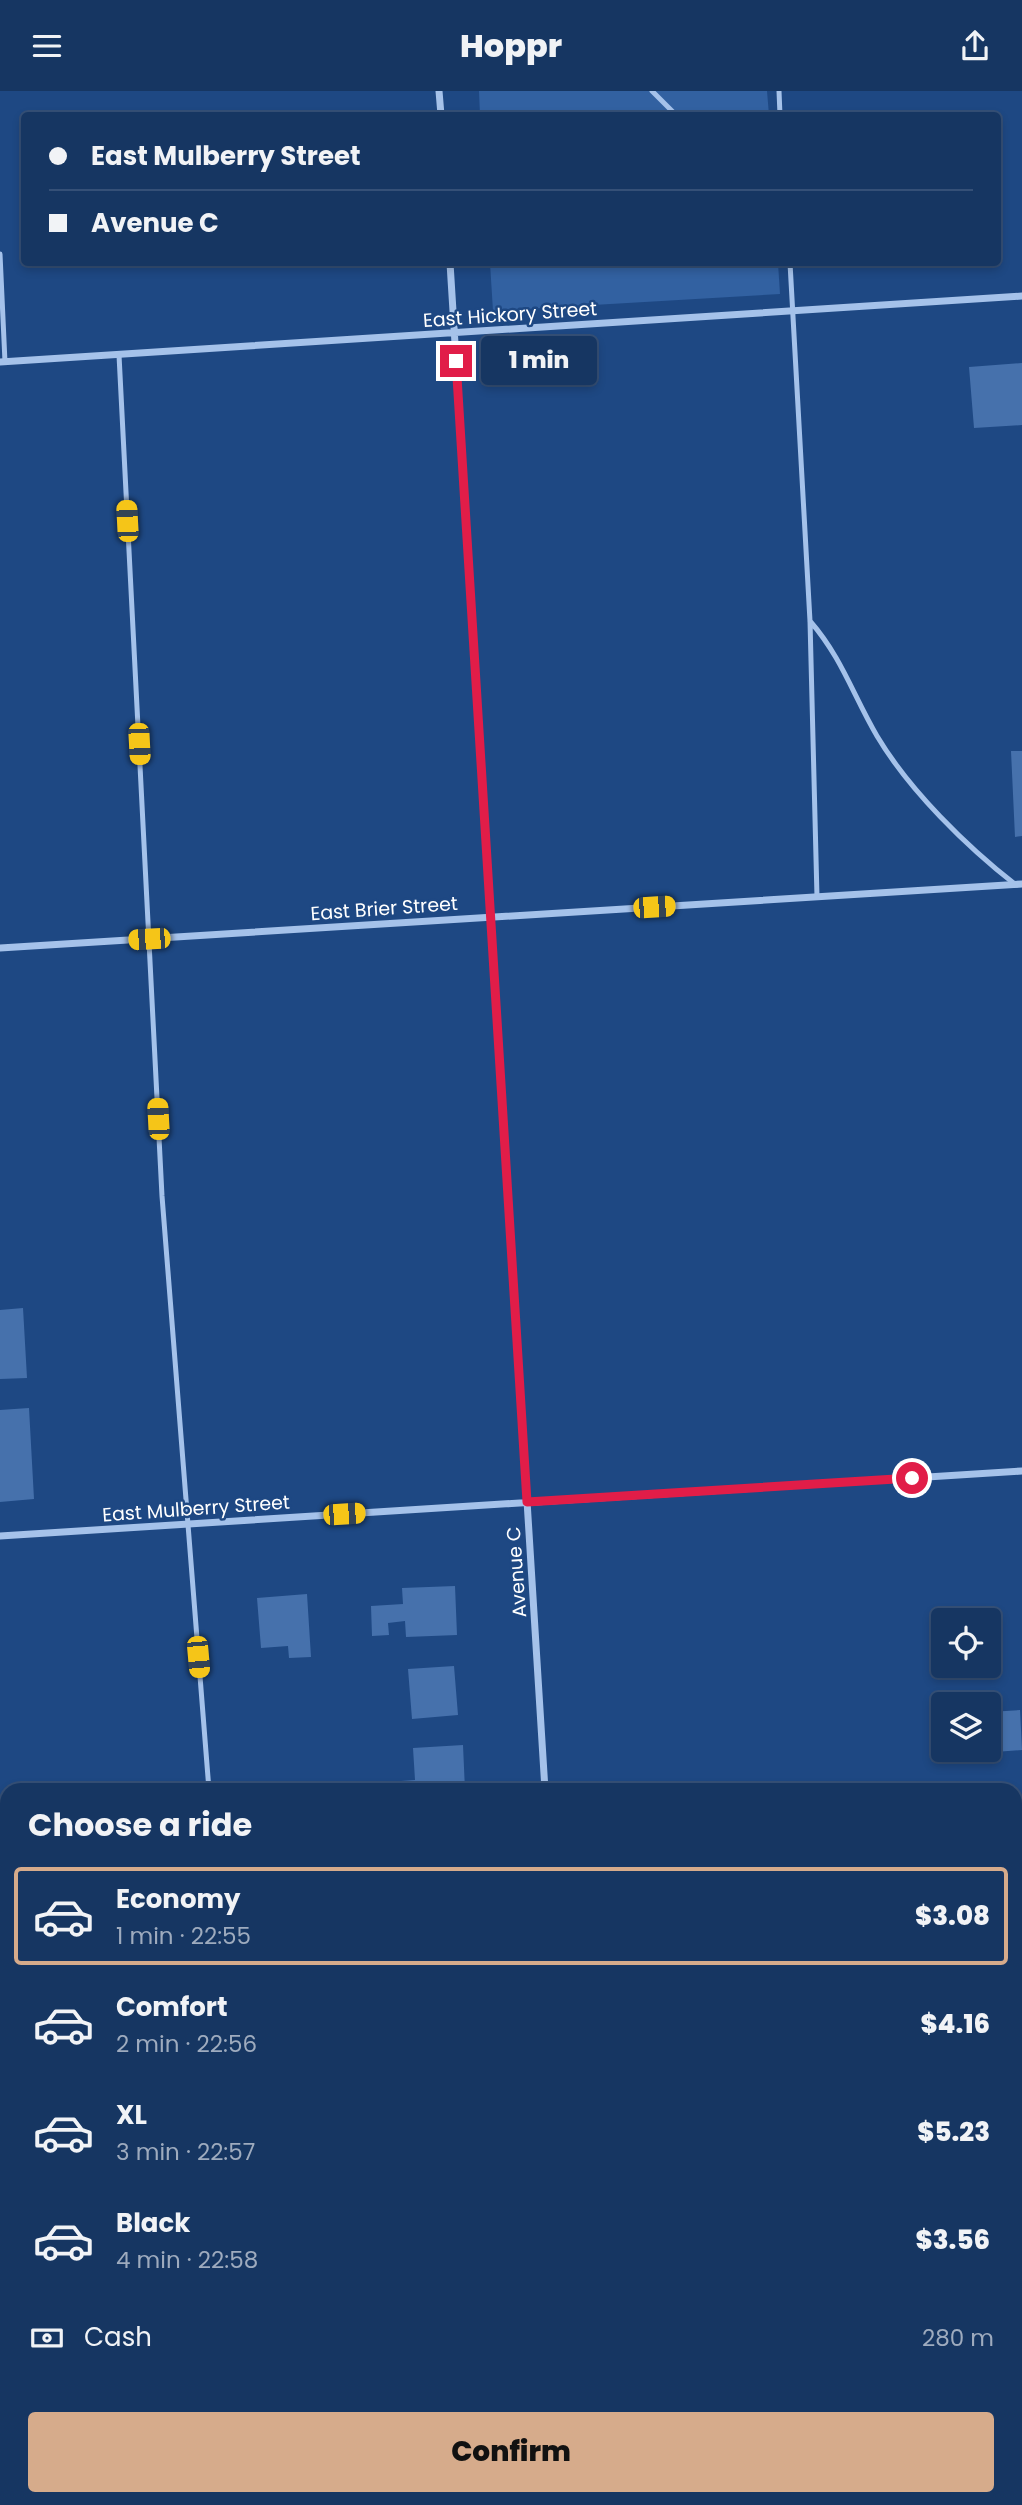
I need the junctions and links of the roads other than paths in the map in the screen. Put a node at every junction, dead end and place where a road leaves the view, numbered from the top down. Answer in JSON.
{"nodes":[{"id":1,"x":439,"y":91,"type":"edge"},
{"id":2,"x":652,"y":91,"type":"edge"},
{"id":3,"x":779,"y":91,"type":"edge"},
{"id":4,"x":441,"y":112,"type":"edge"},
{"id":5,"x":673,"y":112,"type":"edge"},
{"id":6,"x":780,"y":112,"type":"edge"},
{"id":7,"x":0,"y":254,"type":"edge"},
{"id":8,"x":450,"y":266,"type":"edge"},
{"id":9,"x":790,"y":266,"type":"edge"},
{"id":10,"x":1022,"y":296,"type":"edge"},
{"id":11,"x":793,"y":311,"type":"junction"},
{"id":12,"x":454,"y":333,"type":"junction"},
{"id":13,"x":119,"y":355,"type":"junction"},
{"id":14,"x":2,"y":362,"type":"edge"},
{"id":15,"x":810,"y":621,"type":"junction"},
{"id":16,"x":1019,"y":884,"type":"edge"},
{"id":17,"x":817,"y":897,"type":"junction"},
{"id":18,"x":490,"y":917,"type":"junction"},
{"id":19,"x":149,"y":939,"type":"junction"},
{"id":20,"x":0,"y":948,"type":"edge"},
{"id":21,"x":1022,"y":1471,"type":"edge"},
{"id":22,"x":527,"y":1502,"type":"junction"},
{"id":23,"x":188,"y":1524,"type":"junction"},
{"id":24,"x":0,"y":1536,"type":"edge"},
{"id":25,"x":208,"y":1783,"type":"edge"},
{"id":26,"x":545,"y":1783,"type":"edge"}],
"edges":[{"from":1,"to":4,"type":"street"},
{"from":2,"to":5,"type":"lane"},
{"from":3,"to":6,"type":"lane"},
{"from":7,"to":14,"type":"lane"},
{"from":8,"to":12,"type":"street","name":"Avenue C"},
{"from":9,"to":11,"type":"lane"},
{"from":10,"to":11,"type":"street","name":"East Hickory Street"},
{"from":11,"to":12,"type":"street","name":"East Hickory Street"},
{"from":11,"to":15,"type":"lane"},
{"from":12,"to":13,"type":"street","name":"East Hickory Street"},
{"from":12,"to":18,"type":"street","name":"Avenue C"},
{"from":13,"to":14,"type":"street","name":"East Hickory Street"},
{"from":13,"to":19,"type":"lane"},
{"from":15,"to":16,"type":"lane"},
{"from":15,"to":17,"type":"lane"},
{"from":16,"to":17,"type":"street","name":"East Brier Street"},
{"from":17,"to":18,"type":"street","name":"East Brier Street"},
{"from":18,"to":19,"type":"street","name":"East Brier Street"},
{"from":18,"to":22,"type":"street","name":"Avenue C"},
{"from":19,"to":20,"type":"street","name":"East Brier Street"},
{"from":19,"to":23,"type":"lane"},
{"from":21,"to":22,"type":"street","name":"East Mulberry Street"},
{"from":22,"to":23,"type":"street","name":"East Mulberry Street"},
{"from":22,"to":26,"type":"street","name":"Avenue C"},
{"from":23,"to":24,"type":"street","name":"East Mulberry Street"},
{"from":23,"to":25,"type":"lane"}]}
